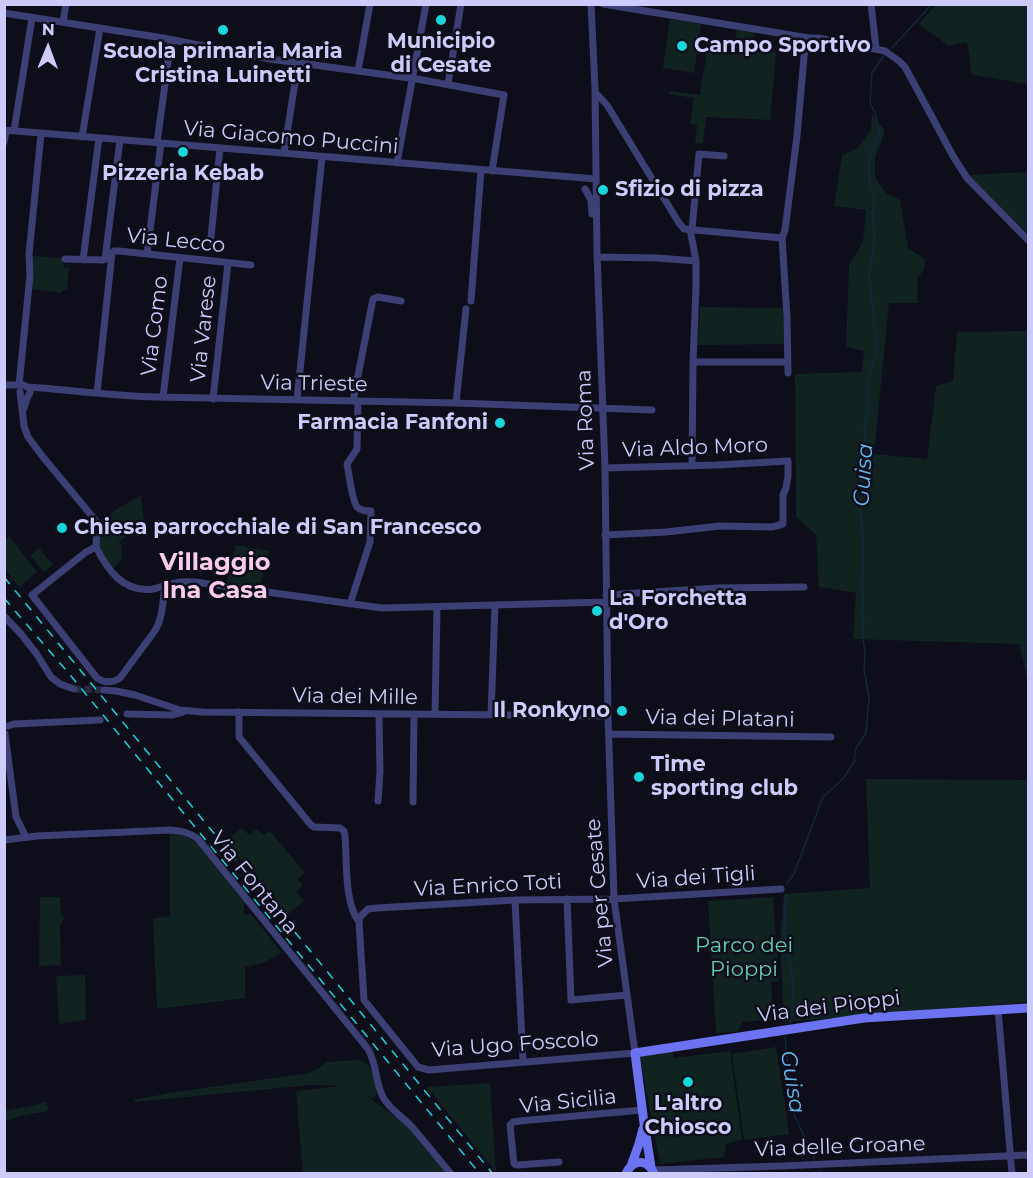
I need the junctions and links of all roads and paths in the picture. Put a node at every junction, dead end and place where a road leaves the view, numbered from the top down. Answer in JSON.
{"nodes":[{"id":1,"x":66,"y":4,"type":"edge"},
{"id":2,"x":370,"y":4,"type":"edge"},
{"id":3,"x":426,"y":4,"type":"edge"},
{"id":4,"x":461,"y":4,"type":"edge"},
{"id":5,"x":603,"y":4,"type":"edge"},
{"id":6,"x":871,"y":4,"type":"edge"},
{"id":7,"x":592,"y":6,"type":"edge"},
{"id":8,"x":4,"y":13,"type":"edge"},
{"id":9,"x":32,"y":18,"type":"junction"},
{"id":10,"x":63,"y":22,"type":"junction"},
{"id":11,"x":100,"y":28,"type":"junction"},
{"id":12,"x":809,"y":38,"type":"junction"},
{"id":13,"x":171,"y":40,"type":"junction"},
{"id":14,"x":876,"y":48,"type":"junction"},
{"id":15,"x":298,"y":63,"type":"junction"},
{"id":16,"x":358,"y":71,"type":"junction"},
{"id":17,"x":414,"y":78,"type":"junction"},
{"id":18,"x":448,"y":84,"type":"junction"},
{"id":19,"x":595,"y":92,"type":"junction"},
{"id":20,"x":5,"y":131,"type":"edge"},
{"id":21,"x":14,"y":131,"type":"junction"},
{"id":22,"x":41,"y":134,"type":"junction"},
{"id":23,"x":82,"y":137,"type":"junction"},
{"id":24,"x":99,"y":138,"type":"junction"},
{"id":25,"x":120,"y":140,"type":"junction"},
{"id":26,"x":4,"y":142,"type":"edge"},
{"id":27,"x":159,"y":143,"type":"junction"},
{"id":28,"x":220,"y":148,"type":"junction"},
{"id":29,"x":284,"y":153,"type":"junction"},
{"id":30,"x":724,"y":156,"type":"dead end"},
{"id":31,"x":322,"y":157,"type":"junction"},
{"id":32,"x":397,"y":163,"type":"junction"},
{"id":33,"x":481,"y":170,"type":"junction"},
{"id":34,"x":492,"y":171,"type":"junction"},
{"id":35,"x":574,"y":177,"type":"junction"},
{"id":36,"x":596,"y":179,"type":"junction"},
{"id":37,"x":585,"y":189,"type":"junction"},
{"id":38,"x":596,"y":196,"type":"junction"},
{"id":39,"x":597,"y":220,"type":"junction"},
{"id":40,"x":691,"y":229,"type":"junction"},
{"id":41,"x":211,"y":237,"type":"dead end"},
{"id":42,"x":782,"y":238,"type":"junction"},
{"id":43,"x":1029,"y":240,"type":"edge"},
{"id":44,"x":112,"y":253,"type":"junction"},
{"id":45,"x":147,"y":254,"type":"junction"},
{"id":46,"x":597,"y":257,"type":"junction"},
{"id":47,"x":180,"y":258,"type":"junction"},
{"id":48,"x":65,"y":259,"type":"dead end"},
{"id":49,"x":105,"y":259,"type":"junction"},
{"id":50,"x":84,"y":260,"type":"junction"},
{"id":51,"x":696,"y":261,"type":"junction"},
{"id":52,"x":228,"y":263,"type":"junction"},
{"id":53,"x":251,"y":265,"type":"dead end"},
{"id":54,"x":401,"y":301,"type":"dead end"},
{"id":55,"x":471,"y":301,"type":"dead end"},
{"id":56,"x":465,"y":309,"type":"dead end"},
{"id":57,"x":693,"y":362,"type":"junction"},
{"id":58,"x":788,"y":362,"type":"junction"},
{"id":59,"x":788,"y":373,"type":"dead end"},
{"id":60,"x":15,"y":387,"type":"edge"},
{"id":61,"x":29,"y":392,"type":"junction"},
{"id":62,"x":97,"y":393,"type":"junction"},
{"id":63,"x":603,"y":396,"type":"junction"},
{"id":64,"x":163,"y":398,"type":"junction"},
{"id":65,"x":213,"y":399,"type":"junction"},
{"id":66,"x":297,"y":400,"type":"junction"},
{"id":67,"x":356,"y":401,"type":"junction"},
{"id":68,"x":456,"y":403,"type":"junction"},
{"id":69,"x":589,"y":408,"type":"junction"},
{"id":70,"x":603,"y":408,"type":"junction"},
{"id":71,"x":652,"y":410,"type":"dead end"},
{"id":72,"x":23,"y":415,"type":"junction"},
{"id":73,"x":692,"y":466,"type":"junction"},
{"id":74,"x":604,"y":468,"type":"junction"},
{"id":75,"x":605,"y":535,"type":"junction"},
{"id":76,"x":96,"y":548,"type":"junction"},
{"id":77,"x":165,"y":585,"type":"junction"},
{"id":78,"x":804,"y":587,"type":"dead end"},
{"id":79,"x":606,"y":598,"type":"junction"},
{"id":80,"x":350,"y":604,"type":"junction"},
{"id":81,"x":495,"y":605,"type":"junction"},
{"id":82,"x":437,"y":607,"type":"junction"},
{"id":83,"x":5,"y":619,"type":"edge"},
{"id":84,"x":607,"y":660,"type":"joint"},
{"id":85,"x":74,"y":689,"type":"tunnel mouth"},
{"id":86,"x":104,"y":690,"type":"tunnel mouth"},
{"id":87,"x":185,"y":711,"type":"junction"},
{"id":88,"x":239,"y":712,"type":"junction"},
{"id":89,"x":127,"y":714,"type":"dead end"},
{"id":90,"x":379,"y":714,"type":"junction"},
{"id":91,"x":414,"y":714,"type":"junction"},
{"id":92,"x":435,"y":714,"type":"junction"},
{"id":93,"x":491,"y":715,"type":"junction"},
{"id":94,"x":608,"y":716,"type":"junction"},
{"id":95,"x":100,"y":720,"type":"dead end"},
{"id":96,"x":6,"y":724,"type":"edge"},
{"id":97,"x":5,"y":734,"type":"edge"},
{"id":98,"x":609,"y":734,"type":"junction"},
{"id":99,"x":831,"y":737,"type":"dead end"},
{"id":100,"x":378,"y":801,"type":"dead end"},
{"id":101,"x":412,"y":802,"type":"dead end"},
{"id":102,"x":26,"y":837,"type":"junction"},
{"id":103,"x":4,"y":840,"type":"edge"},
{"id":104,"x":781,"y":889,"type":"dead end"},
{"id":105,"x":567,"y":899,"type":"junction"},
{"id":106,"x":614,"y":899,"type":"junction"},
{"id":107,"x":515,"y":900,"type":"junction"},
{"id":108,"x":351,"y":907,"type":"junction"},
{"id":109,"x":365,"y":912,"type":"junction"},
{"id":110,"x":359,"y":922,"type":"junction"},
{"id":111,"x":627,"y":995,"type":"junction"},
{"id":112,"x":1029,"y":1008,"type":"edge"},
{"id":113,"x":998,"y":1009,"type":"junction"},
{"id":114,"x":635,"y":1053,"type":"junction"},
{"id":115,"x":523,"y":1061,"type":"junction"},
{"id":116,"x":642,"y":1110,"type":"junction"},
{"id":117,"x":644,"y":1123,"type":"junction"},
{"id":118,"x":1029,"y":1155,"type":"edge"},
{"id":119,"x":1011,"y":1157,"type":"junction"},
{"id":120,"x":559,"y":1162,"type":"dead end"},
{"id":121,"x":629,"y":1170,"type":"edge"},
{"id":122,"x":653,"y":1170,"type":"edge"},
{"id":123,"x":773,"y":1170,"type":"edge"},
{"id":124,"x":451,"y":1173,"type":"edge"},
{"id":125,"x":1012,"y":1173,"type":"edge"}],
"edges":[{"from":1,"to":10,"type":"street"},
{"from":2,"to":16,"type":"street"},
{"from":3,"to":17,"type":"street"},
{"from":4,"to":18,"type":"street"},
{"from":5,"to":12,"type":"street"},
{"from":6,"to":14,"type":"street"},
{"from":7,"to":19,"type":"street","name":"Via Roma"},
{"from":8,"to":9,"type":"street"},
{"from":9,"to":10,"type":"street"},
{"from":9,"to":21,"type":"street"},
{"from":10,"to":11,"type":"street"},
{"from":11,"to":13,"type":"street"},
{"from":11,"to":23,"type":"street"},
{"from":12,"to":14,"type":"street"},
{"from":12,"to":42,"type":"street"},
{"from":13,"to":15,"type":"street"},
{"from":13,"to":27,"type":"street"},
{"from":14,"to":43,"type":"street"},
{"from":15,"to":16,"type":"street"},
{"from":15,"to":29,"type":"street"},
{"from":16,"to":17,"type":"street"},
{"from":17,"to":18,"type":"street"},
{"from":17,"to":32,"type":"street"},
{"from":18,"to":34,"type":"street"},
{"from":19,"to":36,"type":"street","name":"Via Roma"},
{"from":19,"to":40,"type":"street"},
{"from":20,"to":21,"type":"street","name":"Via Giacomo Puccini"},
{"from":20,"to":26,"type":"street"},
{"from":21,"to":22,"type":"street","name":"Via Giacomo Puccini"},
{"from":22,"to":23,"type":"street","name":"Via Giacomo Puccini"},
{"from":22,"to":60,"type":"street"},
{"from":23,"to":24,"type":"street","name":"Via Giacomo Puccini"},
{"from":24,"to":25,"type":"street","name":"Via Giacomo Puccini"},
{"from":24,"to":50,"type":"street"},
{"from":25,"to":27,"type":"street","name":"Via Giacomo Puccini"},
{"from":25,"to":49,"type":"street"},
{"from":27,"to":28,"type":"street","name":"Via Giacomo Puccini"},
{"from":27,"to":45,"type":"street"},
{"from":28,"to":29,"type":"street","name":"Via Giacomo Puccini"},
{"from":28,"to":41,"type":"street"},
{"from":29,"to":31,"type":"street","name":"Via Giacomo Puccini"},
{"from":30,"to":40,"type":"street"},
{"from":31,"to":32,"type":"street","name":"Via Giacomo Puccini"},
{"from":31,"to":66,"type":"street"},
{"from":32,"to":33,"type":"street","name":"Via Giacomo Puccini"},
{"from":33,"to":34,"type":"street","name":"Via Giacomo Puccini"},
{"from":33,"to":55,"type":"street"},
{"from":34,"to":35,"type":"street","name":"Via Giacomo Puccini"},
{"from":35,"to":36,"type":"street","name":"Via Giacomo Puccini"},
{"from":35,"to":37,"type":"street"},
{"from":36,"to":38,"type":"street","name":"Via Roma"},
{"from":37,"to":38,"type":"street"},
{"from":37,"to":39,"type":"street"},
{"from":38,"to":39,"type":"street","name":"Via Roma"},
{"from":39,"to":46,"type":"street","name":"Via Roma"},
{"from":40,"to":42,"type":"street"},
{"from":40,"to":51,"type":"street"},
{"from":42,"to":58,"type":"street"},
{"from":44,"to":45,"type":"street","name":"Via Lecco"},
{"from":44,"to":49,"type":"street","name":"Via Lecco"},
{"from":44,"to":62,"type":"street"},
{"from":45,"to":47,"type":"street","name":"Via Lecco"},
{"from":46,"to":51,"type":"street"},
{"from":46,"to":63,"type":"street","name":"Via Roma"},
{"from":47,"to":52,"type":"street","name":"Via Lecco"},
{"from":47,"to":64,"type":"street","name":"Via Como"},
{"from":48,"to":50,"type":"street","name":"Via Lecco"},
{"from":49,"to":50,"type":"street","name":"Via Lecco"},
{"from":51,"to":57,"type":"street"},
{"from":52,"to":53,"type":"street","name":"Via Lecco"},
{"from":52,"to":65,"type":"street","name":"Via Varese"},
{"from":54,"to":67,"type":"street"},
{"from":56,"to":68,"type":"street"},
{"from":57,"to":58,"type":"street"},
{"from":57,"to":73,"type":"street"},
{"from":58,"to":59,"type":"street"},
{"from":60,"to":61,"type":"street","name":"Via Trieste"},
{"from":60,"to":72,"type":"street"},
{"from":61,"to":62,"type":"street","name":"Via Trieste"},
{"from":61,"to":72,"type":"street"},
{"from":62,"to":64,"type":"street","name":"Via Trieste"},
{"from":63,"to":69,"type":"street"},
{"from":63,"to":70,"type":"street","name":"Via Roma"},
{"from":64,"to":65,"type":"street","name":"Via Trieste"},
{"from":65,"to":66,"type":"street","name":"Via Trieste"},
{"from":66,"to":67,"type":"street","name":"Via Trieste"},
{"from":67,"to":68,"type":"street","name":"Via Trieste"},
{"from":67,"to":80,"type":"street"},
{"from":68,"to":69,"type":"street","name":"Via Trieste"},
{"from":69,"to":70,"type":"street","name":"Via Trieste"},
{"from":70,"to":71,"type":"street","name":"Via Trieste"},
{"from":70,"to":74,"type":"street","name":"Via Roma"},
{"from":72,"to":76,"type":"street"},
{"from":73,"to":74,"type":"street","name":"Via Aldo Moro"},
{"from":73,"to":75,"type":"street","name":"Via Aldo Moro"},
{"from":74,"to":75,"type":"street","name":"Via Roma"},
{"from":75,"to":79,"type":"street","name":"Via Roma"},
{"from":76,"to":77,"type":"street"},
{"from":76,"to":77,"type":"street"},
{"from":77,"to":80,"type":"street"},
{"from":78,"to":79,"type":"street"},
{"from":79,"to":81,"type":"street"},
{"from":79,"to":84,"type":"street","name":"Via Roma"},
{"from":80,"to":82,"type":"street"},
{"from":81,"to":82,"type":"street"},
{"from":81,"to":93,"type":"street"},
{"from":82,"to":92,"type":"street"},
{"from":83,"to":85,"type":"street"},
{"from":84,"to":94,"type":"street","name":"Via per Cesate"},
{"from":86,"to":87,"type":"street","name":"Via dei Mille"},
{"from":87,"to":88,"type":"street","name":"Via dei Mille"},
{"from":87,"to":89,"type":"street"},
{"from":88,"to":90,"type":"street","name":"Via dei Mille"},
{"from":88,"to":108,"type":"street","name":"Via Ugo Foscolo"},
{"from":90,"to":91,"type":"street","name":"Via dei Mille"},
{"from":90,"to":100,"type":"street"},
{"from":91,"to":92,"type":"street","name":"Via dei Mille"},
{"from":91,"to":101,"type":"street"},
{"from":92,"to":93,"type":"street","name":"Via dei Mille"},
{"from":93,"to":94,"type":"street","name":"Via dei Mille"},
{"from":94,"to":98,"type":"street","name":"Via per Cesate"},
{"from":95,"to":96,"type":"street"},
{"from":96,"to":97,"type":"street"},
{"from":97,"to":102,"type":"street"},
{"from":98,"to":99,"type":"street","name":"Via dei Platani"},
{"from":98,"to":106,"type":"street","name":"Via per Cesate"},
{"from":102,"to":103,"type":"street","name":"Via Fontana"},
{"from":102,"to":124,"type":"street","name":"Via Fontana"},
{"from":104,"to":106,"type":"street","name":"Via dei Tigli"},
{"from":105,"to":106,"type":"street","name":"Via Enrico Toti"},
{"from":105,"to":107,"type":"street","name":"Via Enrico Toti"},
{"from":105,"to":111,"type":"street"},
{"from":106,"to":111,"type":"street","name":"Via per Cesate"},
{"from":107,"to":109,"type":"street","name":"Via Enrico Toti"},
{"from":107,"to":115,"type":"street"},
{"from":108,"to":109,"type":"street"},
{"from":108,"to":110,"type":"street","name":"Via Ugo Foscolo"},
{"from":109,"to":110,"type":"street"},
{"from":110,"to":115,"type":"street","name":"Via Ugo Foscolo"},
{"from":111,"to":114,"type":"street","name":"Via per Cesate"},
{"from":112,"to":113,"type":"street","name":"Via dei Pioppi"},
{"from":113,"to":114,"type":"street","name":"Via dei Pioppi"},
{"from":113,"to":119,"type":"street"},
{"from":114,"to":115,"type":"street","name":"Via Ugo Foscolo"},
{"from":114,"to":116,"type":"street","name":"Via per Cesate"},
{"from":116,"to":117,"type":"street","name":"Via per Cesate"},
{"from":116,"to":120,"type":"street","name":"Via Sicilia"},
{"from":117,"to":121,"type":"street","name":"Via per Cesate"},
{"from":117,"to":122,"type":"street","name":"Via per Cesate"},
{"from":118,"to":119,"type":"street","name":"Via delle Groane"},
{"from":119,"to":123,"type":"street","name":"Via delle Groane"},
{"from":119,"to":125,"type":"street"},
{"from":121,"to":122,"type":"street"},
{"from":122,"to":123,"type":"street","name":"Via delle Groane"}]}
